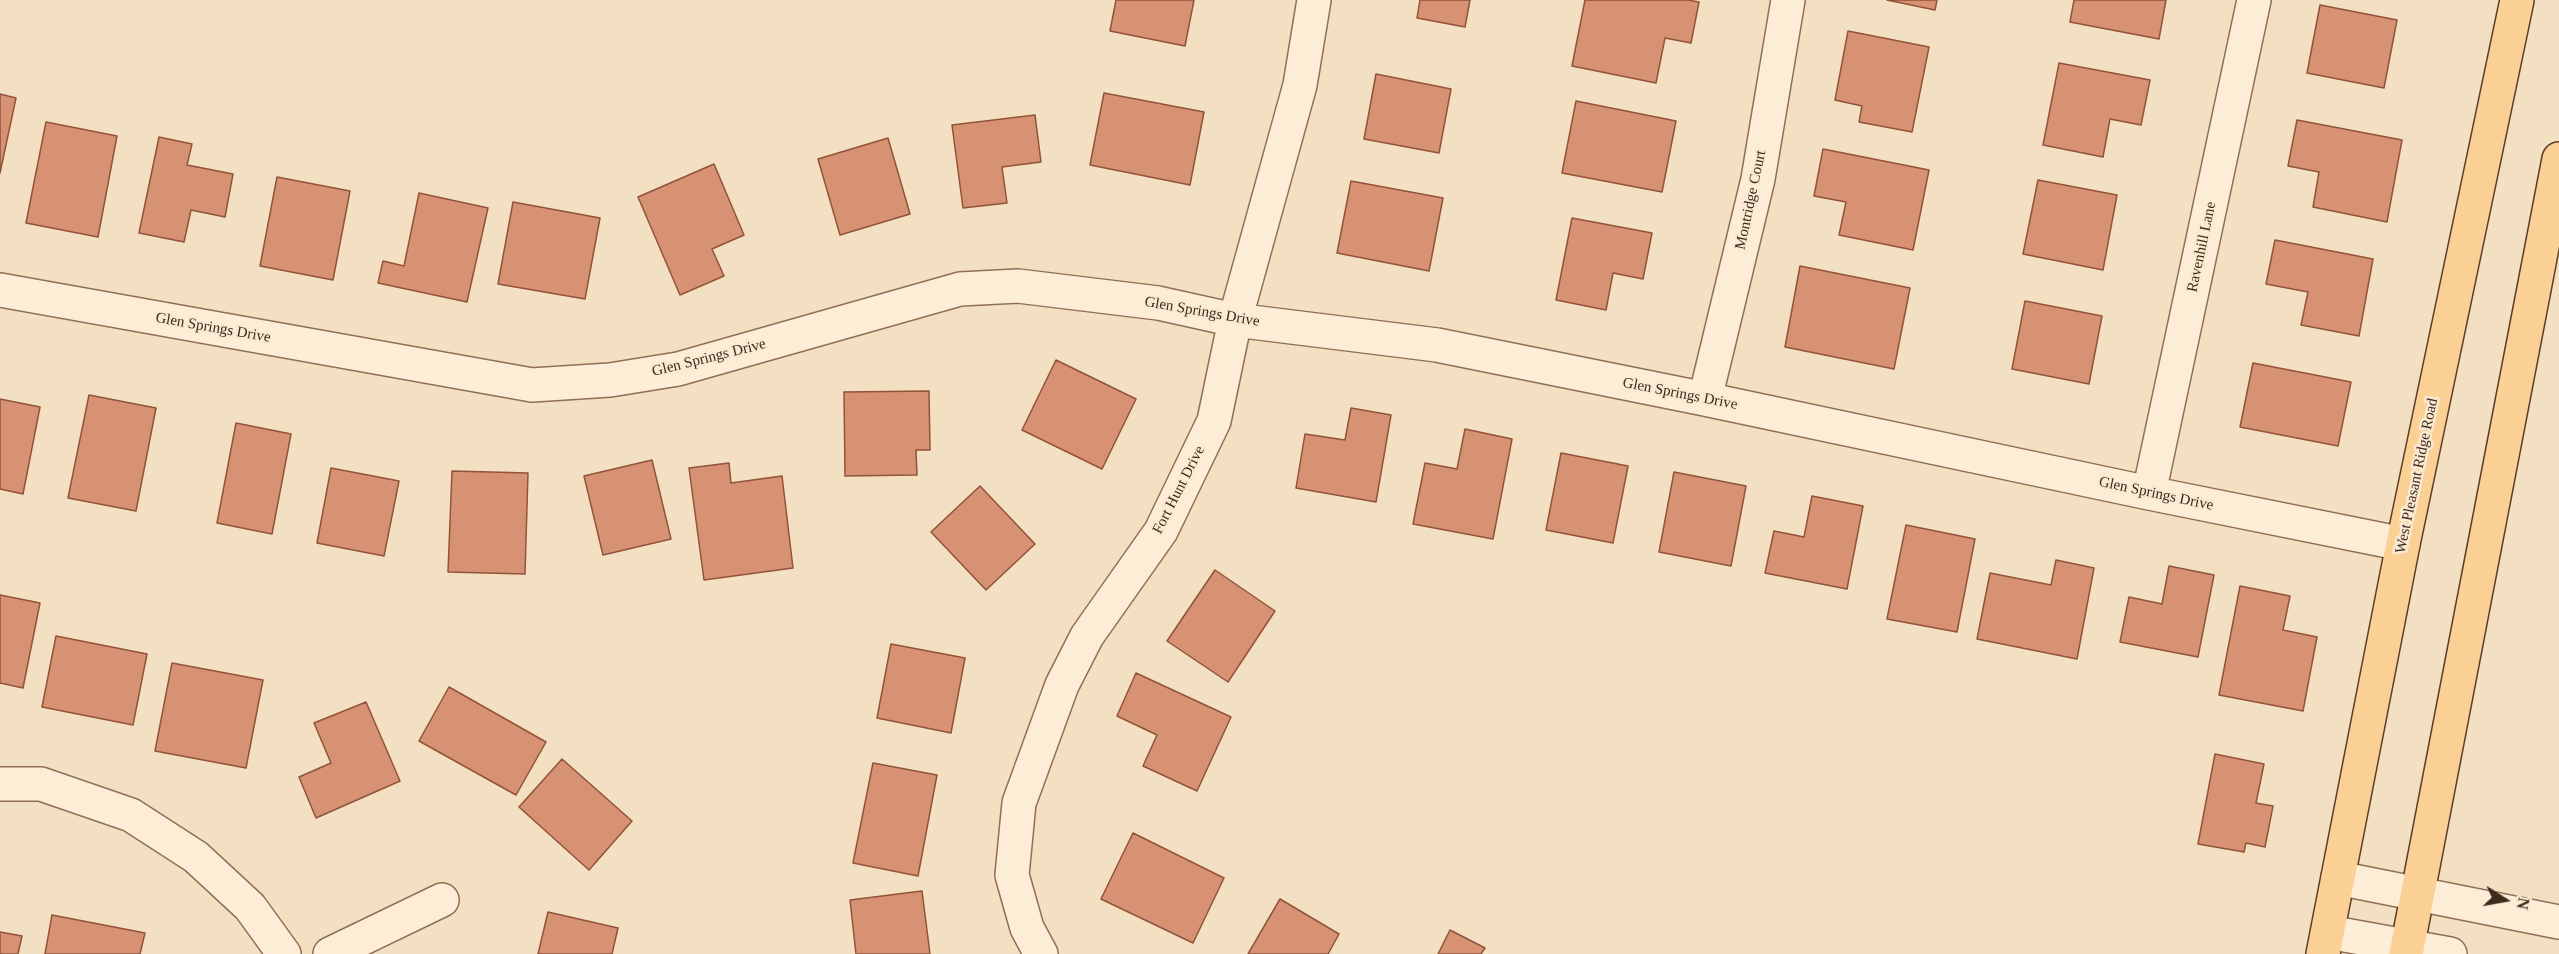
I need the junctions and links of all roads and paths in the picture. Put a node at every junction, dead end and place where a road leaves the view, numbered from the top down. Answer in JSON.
{"nodes":[{"id":1,"x":1314,"y":0,"type":"edge"},
{"id":2,"x":1788,"y":0,"type":"edge"},
{"id":3,"x":2254,"y":0,"type":"edge"},
{"id":4,"x":2517,"y":0,"type":"edge"},
{"id":5,"x":2559,"y":159,"type":"edge"},
{"id":6,"x":0,"y":290,"type":"edge"},
{"id":7,"x":1235,"y":320,"type":"junction"},
{"id":8,"x":1706,"y":399,"type":"junction"},
{"id":9,"x":2149,"y":493,"type":"junction"},
{"id":10,"x":2403,"y":544,"type":"junction"},
{"id":11,"x":0,"y":784,"type":"edge"},
{"id":12,"x":2338,"y":878,"type":"junction"},
{"id":13,"x":2418,"y":895,"type":"junction"},
{"id":14,"x":442,"y":900,"type":"dead end"},
{"id":15,"x":2559,"y":922,"type":"edge"},
{"id":16,"x":2326,"y":943,"type":"edge"},
{"id":17,"x":2407,"y":950,"type":"edge"},
{"id":18,"x":285,"y":954,"type":"edge"},
{"id":19,"x":330,"y":954,"type":"edge"},
{"id":20,"x":1041,"y":954,"type":"edge"},
{"id":21,"x":2450,"y":954,"type":"edge"}],
"edges":[{"from":1,"to":7,"type":"street","name":"Fort Hunt Drive"},
{"from":2,"to":8,"type":"street","name":"Montridge Court"},
{"from":3,"to":9,"type":"street","name":"Ravenhill Lane"},
{"from":4,"to":10,"type":"main road","name":"West Pleasant Ridge Road"},
{"from":5,"to":13,"type":"main road"},
{"from":6,"to":7,"type":"street","name":"Glen Springs Drive"},
{"from":7,"to":8,"type":"street","name":"Glen Springs Drive"},
{"from":7,"to":20,"type":"street","name":"Fort Hunt Drive"},
{"from":8,"to":9,"type":"street","name":"Glen Springs Drive"},
{"from":9,"to":10,"type":"street","name":"Glen Springs Drive"},
{"from":10,"to":12,"type":"main road","name":"West Pleasant Ridge Road"},
{"from":11,"to":18,"type":"street"},
{"from":12,"to":13,"type":"street"},
{"from":12,"to":16,"type":"main road","name":"West Pleasant Ridge Road"},
{"from":13,"to":15,"type":"street"},
{"from":13,"to":17,"type":"main road"},
{"from":14,"to":19,"type":"street"},
{"from":16,"to":17,"type":"street"},
{"from":17,"to":21,"type":"street"}]}
